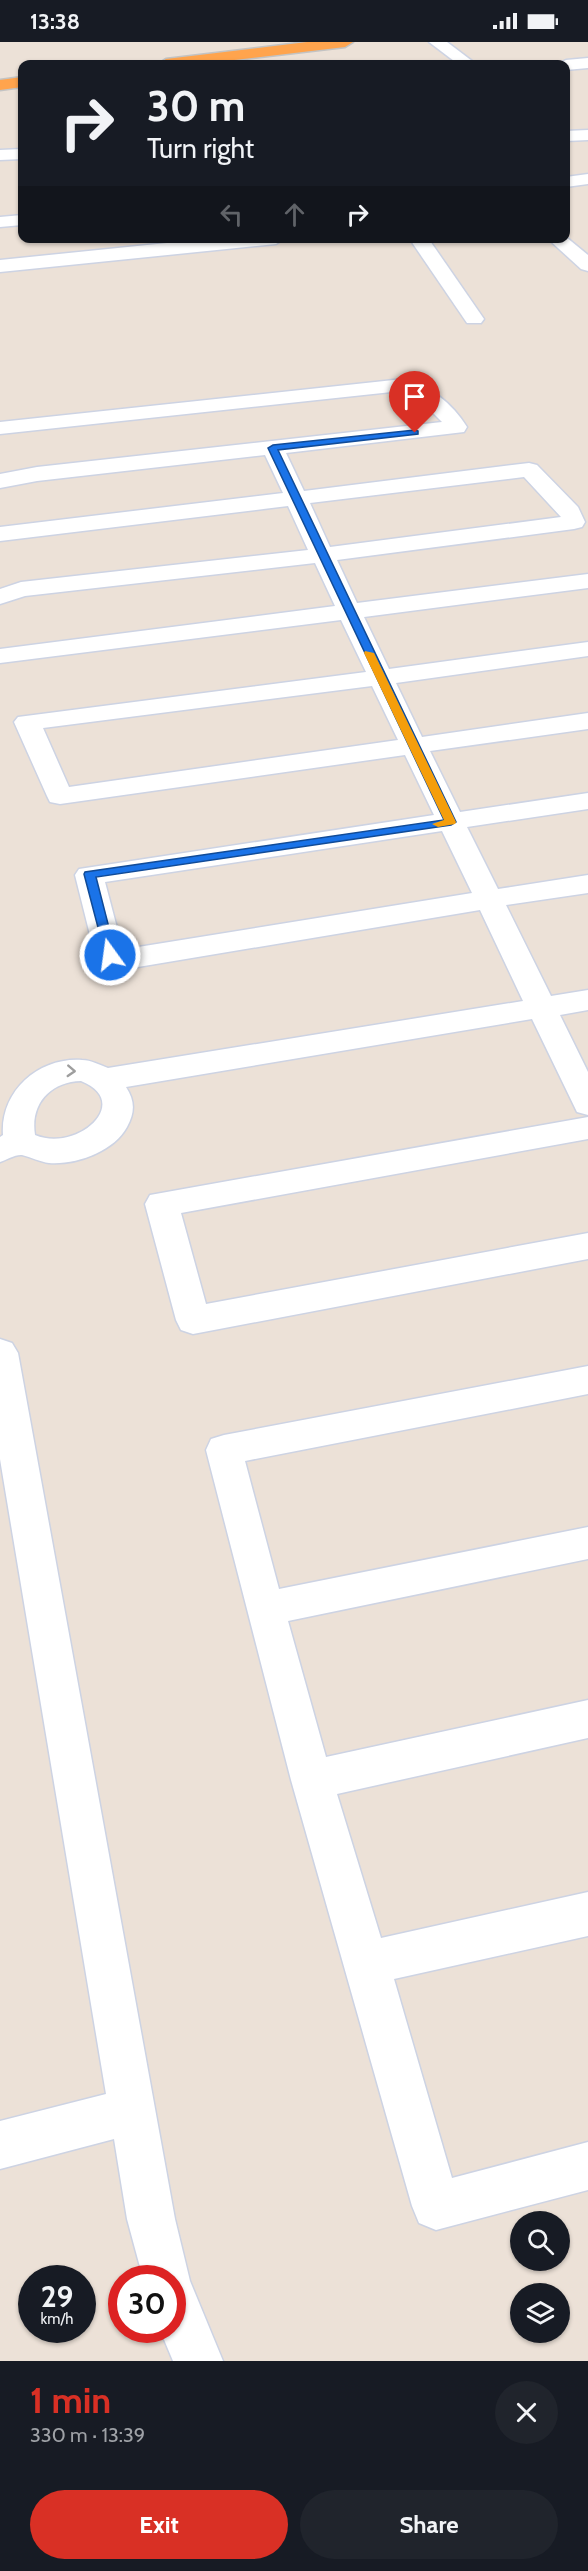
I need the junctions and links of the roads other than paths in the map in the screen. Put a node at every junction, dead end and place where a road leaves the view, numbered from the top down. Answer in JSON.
{"nodes":[{"id":1,"x":345,"y":42,"type":"edge"},
{"id":2,"x":437,"y":42,"type":"edge"},
{"id":3,"x":199,"y":60,"type":"edge"},
{"id":4,"x":462,"y":60,"type":"edge"},
{"id":5,"x":588,"y":63,"type":"edge"},
{"id":6,"x":570,"y":65,"type":"edge"},
{"id":7,"x":18,"y":83,"type":"edge"},
{"id":8,"x":0,"y":85,"type":"edge"},
{"id":9,"x":588,"y":135,"type":"edge"},
{"id":10,"x":570,"y":136,"type":"edge"},
{"id":11,"x":18,"y":154,"type":"edge"},
{"id":12,"x":0,"y":155,"type":"edge"},
{"id":13,"x":588,"y":179,"type":"edge"},
{"id":14,"x":570,"y":181,"type":"edge"},
{"id":15,"x":18,"y":220,"type":"edge"},
{"id":16,"x":0,"y":222,"type":"edge"},
{"id":17,"x":227,"y":243,"type":"edge"},
{"id":18,"x":421,"y":243,"type":"edge"},
{"id":19,"x":562,"y":243,"type":"edge"},
{"id":20,"x":588,"y":265,"type":"edge"},
{"id":21,"x":0,"y":266,"type":"edge"},
{"id":22,"x":474,"y":319,"type":"dead end"},
{"id":23,"x":0,"y":428,"type":"edge"},
{"id":24,"x":51,"y":448,"type":"junction"},
{"id":25,"x":273,"y":448,"type":"junction"},
{"id":26,"x":0,"y":481,"type":"edge"},
{"id":27,"x":296,"y":499,"type":"junction"},
{"id":28,"x":0,"y":534,"type":"edge"},
{"id":29,"x":322,"y":555,"type":"junction"},
{"id":30,"x":588,"y":581,"type":"edge"},
{"id":31,"x":0,"y":597,"type":"edge"},
{"id":32,"x":349,"y":612,"type":"junction"},
{"id":33,"x":588,"y":649,"type":"edge"},
{"id":34,"x":0,"y":656,"type":"edge"},
{"id":35,"x":381,"y":678,"type":"junction"},
{"id":36,"x":588,"y":720,"type":"edge"},
{"id":37,"x":414,"y":746,"type":"junction"},
{"id":38,"x":588,"y":801,"type":"edge"},
{"id":39,"x":451,"y":822,"type":"junction"},
{"id":40,"x":588,"y":884,"type":"edge"},
{"id":41,"x":489,"y":899,"type":"junction"},
{"id":42,"x":588,"y":1000,"type":"edge"},
{"id":43,"x":540,"y":1008,"type":"junction"},
{"id":44,"x":103,"y":1080,"type":"junction"},
{"id":45,"x":588,"y":1104,"type":"edge"},
{"id":46,"x":588,"y":1128,"type":"edge"},
{"id":47,"x":10,"y":1145,"type":"edge"},
{"id":48,"x":588,"y":1246,"type":"edge"},
{"id":49,"x":0,"y":1353,"type":"edge"},
{"id":50,"x":588,"y":1380,"type":"edge"},
{"id":51,"x":588,"y":1543,"type":"edge"},
{"id":52,"x":266,"y":1609,"type":"junction"},
{"id":53,"x":588,"y":1719,"type":"edge"},
{"id":54,"x":312,"y":1780,"type":"junction"},
{"id":55,"x":588,"y":1914,"type":"edge"},
{"id":56,"x":367,"y":1963,"type":"junction"},
{"id":57,"x":133,"y":2111,"type":"junction"},
{"id":58,"x":0,"y":2145,"type":"edge"},
{"id":59,"x":588,"y":2166,"type":"edge"},
{"id":60,"x":163,"y":2265,"type":"edge"},
{"id":61,"x":186,"y":2331,"type":"edge"},
{"id":62,"x":198,"y":2361,"type":"edge"}],
"edges":[{"from":1,"to":3,"type":"highway"},
{"from":2,"to":4,"type":"street"},
{"from":5,"to":6,"type":"street"},
{"from":7,"to":8,"type":"highway"},
{"from":9,"to":10,"type":"street"},
{"from":11,"to":12,"type":"street"},
{"from":13,"to":14,"type":"street"},
{"from":15,"to":16,"type":"street"},
{"from":17,"to":21,"type":"street"},
{"from":18,"to":22,"type":"street"},
{"from":19,"to":20,"type":"street"},
{"from":23,"to":24,"type":"street"},
{"from":24,"to":25,"type":"street"},
{"from":24,"to":25,"type":"street"},
{"from":24,"to":26,"type":"street"},
{"from":25,"to":27,"type":"street"},
{"from":27,"to":28,"type":"street"},
{"from":27,"to":29,"type":"street"},
{"from":27,"to":29,"type":"street"},
{"from":29,"to":31,"type":"street"},
{"from":29,"to":32,"type":"street"},
{"from":30,"to":32,"type":"street"},
{"from":32,"to":34,"type":"street"},
{"from":32,"to":35,"type":"street"},
{"from":33,"to":35,"type":"street"},
{"from":35,"to":37,"type":"street"},
{"from":35,"to":37,"type":"street"},
{"from":36,"to":37,"type":"street"},
{"from":37,"to":39,"type":"street"},
{"from":38,"to":39,"type":"street"},
{"from":39,"to":41,"type":"street"},
{"from":39,"to":41,"type":"street"},
{"from":40,"to":41,"type":"street"},
{"from":41,"to":43,"type":"street"},
{"from":42,"to":43,"type":"street"},
{"from":43,"to":44,"type":"street"},
{"from":43,"to":45,"type":"street"},
{"from":47,"to":44,"type":"street","one_way":true},
{"from":44,"to":47,"type":"street"},
{"from":46,"to":48,"type":"street"},
{"from":49,"to":57,"type":"street"},
{"from":50,"to":52,"type":"street"},
{"from":51,"to":52,"type":"street"},
{"from":52,"to":54,"type":"street"},
{"from":53,"to":54,"type":"street"},
{"from":54,"to":56,"type":"street"},
{"from":55,"to":56,"type":"street"},
{"from":56,"to":59,"type":"street"},
{"from":57,"to":58,"type":"street"},
{"from":57,"to":60,"type":"street"},
{"from":61,"to":62,"type":"street"}]}
